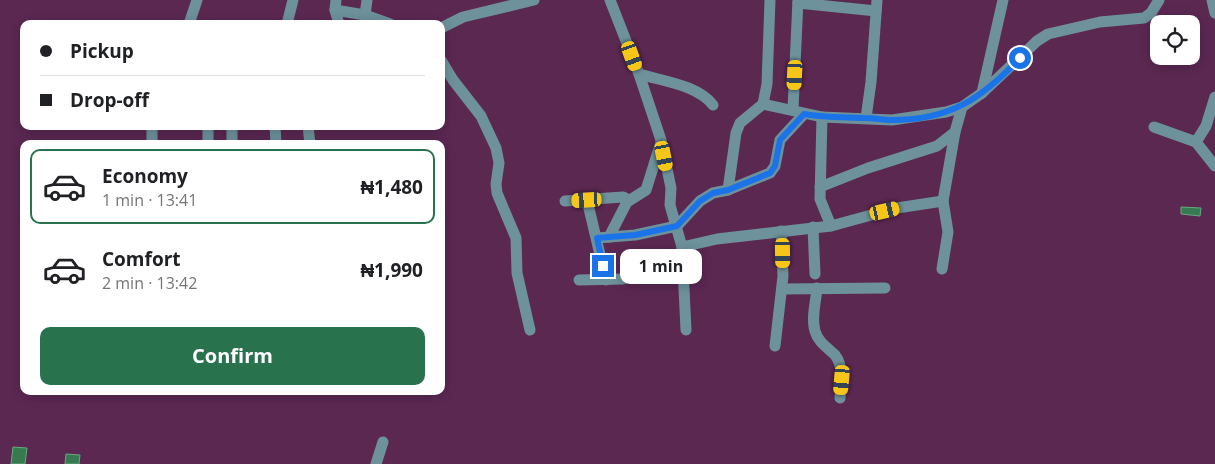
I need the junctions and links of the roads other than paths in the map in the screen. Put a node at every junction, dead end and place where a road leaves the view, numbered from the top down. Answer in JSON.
{"nodes":[{"id":1,"x":197,"y":0,"type":"edge"},
{"id":2,"x":293,"y":0,"type":"edge"},
{"id":3,"x":367,"y":0,"type":"edge"},
{"id":4,"x":534,"y":0,"type":"edge"},
{"id":5,"x":610,"y":0,"type":"edge"},
{"id":6,"x":770,"y":0,"type":"edge"},
{"id":7,"x":1003,"y":0,"type":"edge"},
{"id":8,"x":1212,"y":0,"type":"edge"},
{"id":9,"x":798,"y":1,"type":"edge"},
{"id":10,"x":1157,"y":1,"type":"edge"},
{"id":11,"x":837,"y":3,"type":"edge"},
{"id":12,"x":336,"y":5,"type":"edge"},
{"id":13,"x":876,"y":5,"type":"edge"},
{"id":14,"x":1215,"y":12,"type":"edge"},
{"id":15,"x":364,"y":16,"type":"junction"},
{"id":16,"x":190,"y":20,"type":"edge"},
{"id":17,"x":288,"y":20,"type":"edge"},
{"id":18,"x":338,"y":20,"type":"edge"},
{"id":19,"x":377,"y":20,"type":"edge"},
{"id":20,"x":445,"y":26,"type":"edge"},
{"id":21,"x":445,"y":67,"type":"edge"},
{"id":22,"x":639,"y":74,"type":"junction"},
{"id":23,"x":982,"y":93,"type":"junction"},
{"id":24,"x":1215,"y":96,"type":"edge"},
{"id":25,"x":763,"y":104,"type":"junction"},
{"id":26,"x":713,"y":105,"type":"dead end"},
{"id":27,"x":962,"y":107,"type":"junction"},
{"id":28,"x":793,"y":109,"type":"junction"},
{"id":29,"x":804,"y":114,"type":"junction"},
{"id":30,"x":822,"y":117,"type":"junction"},
{"id":31,"x":866,"y":118,"type":"junction"},
{"id":32,"x":1154,"y":128,"type":"dead end"},
{"id":33,"x":955,"y":132,"type":"junction"},
{"id":34,"x":661,"y":140,"type":"junction"},
{"id":35,"x":1196,"y":142,"type":"junction"},
{"id":36,"x":1215,"y":166,"type":"edge"},
{"id":37,"x":820,"y":187,"type":"junction"},
{"id":38,"x":728,"y":190,"type":"junction"},
{"id":39,"x":587,"y":200,"type":"junction"},
{"id":40,"x":629,"y":200,"type":"junction"},
{"id":41,"x":565,"y":201,"type":"dead end"},
{"id":42,"x":943,"y":201,"type":"junction"},
{"id":43,"x":677,"y":226,"type":"junction"},
{"id":44,"x":831,"y":226,"type":"junction"},
{"id":45,"x":812,"y":227,"type":"junction"},
{"id":46,"x":780,"y":231,"type":"junction"},
{"id":47,"x":603,"y":238,"type":"junction"},
{"id":48,"x":682,"y":247,"type":"junction"},
{"id":49,"x":682,"y":266,"type":"junction"},
{"id":50,"x":942,"y":269,"type":"dead end"},
{"id":51,"x":815,"y":274,"type":"dead end"},
{"id":52,"x":579,"y":280,"type":"dead end"},
{"id":53,"x":606,"y":280,"type":"junction"},
{"id":54,"x":817,"y":288,"type":"junction"},
{"id":55,"x":885,"y":288,"type":"dead end"},
{"id":56,"x":782,"y":289,"type":"junction"},
{"id":57,"x":530,"y":330,"type":"dead end"},
{"id":58,"x":686,"y":330,"type":"dead end"},
{"id":59,"x":775,"y":346,"type":"dead end"},
{"id":60,"x":840,"y":398,"type":"dead end"},
{"id":61,"x":383,"y":442,"type":"dead end"},
{"id":62,"x":376,"y":464,"type":"edge"}],
"edges":[{"from":1,"to":16,"type":"street"},
{"from":2,"to":17,"type":"street"},
{"from":3,"to":15,"type":"street"},
{"from":4,"to":20,"type":"street"},
{"from":5,"to":22,"type":"street"},
{"from":6,"to":25,"type":"street"},
{"from":7,"to":23,"type":"street"},
{"from":8,"to":14,"type":"street"},
{"from":9,"to":11,"type":"street"},
{"from":9,"to":28,"type":"street"},
{"from":10,"to":23,"type":"street"},
{"from":11,"to":13,"type":"street"},
{"from":12,"to":15,"type":"street"},
{"from":12,"to":18,"type":"street"},
{"from":13,"to":31,"type":"street"},
{"from":15,"to":19,"type":"street"},
{"from":21,"to":57,"type":"street"},
{"from":22,"to":26,"type":"street"},
{"from":22,"to":34,"type":"street"},
{"from":23,"to":27,"type":"street"},
{"from":24,"to":35,"type":"street"},
{"from":25,"to":28,"type":"street"},
{"from":25,"to":38,"type":"street"},
{"from":27,"to":31,"type":"street"},
{"from":27,"to":33,"type":"street"},
{"from":28,"to":29,"type":"street"},
{"from":29,"to":30,"type":"street"},
{"from":29,"to":38,"type":"street"},
{"from":30,"to":31,"type":"street"},
{"from":30,"to":37,"type":"street"},
{"from":32,"to":35,"type":"street"},
{"from":33,"to":37,"type":"street"},
{"from":33,"to":42,"type":"street"},
{"from":34,"to":40,"type":"street"},
{"from":34,"to":43,"type":"street"},
{"from":35,"to":36,"type":"street"},
{"from":37,"to":44,"type":"street"},
{"from":38,"to":43,"type":"street"},
{"from":39,"to":40,"type":"street"},
{"from":39,"to":41,"type":"street"},
{"from":39,"to":47,"type":"street"},
{"from":40,"to":47,"type":"street"},
{"from":42,"to":44,"type":"street"},
{"from":42,"to":50,"type":"street"},
{"from":43,"to":47,"type":"street"},
{"from":43,"to":48,"type":"street"},
{"from":44,"to":45,"type":"street"},
{"from":45,"to":46,"type":"street"},
{"from":45,"to":51,"type":"street"},
{"from":46,"to":48,"type":"street"},
{"from":46,"to":56,"type":"street"},
{"from":47,"to":53,"type":"street"},
{"from":48,"to":49,"type":"street"},
{"from":49,"to":53,"type":"street"},
{"from":49,"to":58,"type":"street"},
{"from":52,"to":53,"type":"street"},
{"from":54,"to":55,"type":"street"},
{"from":54,"to":56,"type":"street"},
{"from":54,"to":60,"type":"street"},
{"from":56,"to":59,"type":"street"},
{"from":61,"to":62,"type":"street"}]}
